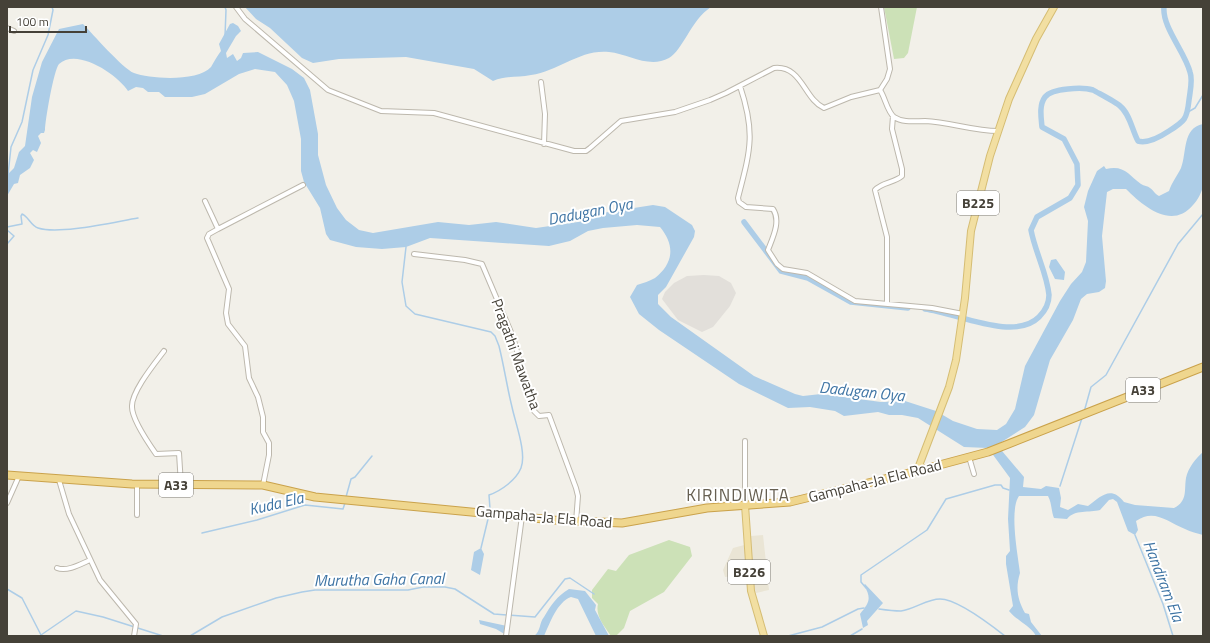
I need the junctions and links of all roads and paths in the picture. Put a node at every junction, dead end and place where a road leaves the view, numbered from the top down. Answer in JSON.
{"nodes":[{"id":1,"x":236,"y":7,"type":"edge"},
{"id":2,"x":881,"y":7,"type":"edge"},
{"id":3,"x":1054,"y":7,"type":"edge"},
{"id":4,"x":7,"y":28,"type":"edge"},
{"id":5,"x":14,"y":31,"type":"dead end"},
{"id":6,"x":541,"y":82,"type":"dead end"},
{"id":7,"x":740,"y":86,"type":"junction"},
{"id":8,"x":880,"y":90,"type":"junction"},
{"id":9,"x":893,"y":116,"type":"junction"},
{"id":10,"x":998,"y":131,"type":"junction"},
{"id":11,"x":544,"y":144,"type":"junction"},
{"id":12,"x":303,"y":185,"type":"dead end"},
{"id":13,"x":205,"y":201,"type":"dead end"},
{"id":14,"x":218,"y":229,"type":"junction"},
{"id":15,"x":414,"y":254,"type":"dead end"},
{"id":16,"x":887,"y":304,"type":"junction"},
{"id":17,"x":963,"y":314,"type":"junction"},
{"id":18,"x":164,"y":351,"type":"dead end"},
{"id":19,"x":1203,"y":367,"type":"edge"},
{"id":20,"x":745,"y":442,"type":"dead end"},
{"id":21,"x":969,"y":457,"type":"junction"},
{"id":22,"x":917,"y":471,"type":"junction"},
{"id":23,"x":974,"y":474,"type":"dead end"},
{"id":24,"x":7,"y":475,"type":"edge"},
{"id":25,"x":19,"y":476,"type":"junction"},
{"id":26,"x":59,"y":480,"type":"junction"},
{"id":27,"x":137,"y":484,"type":"junction"},
{"id":28,"x":181,"y":485,"type":"junction"},
{"id":29,"x":263,"y":485,"type":"junction"},
{"id":30,"x":7,"y":503,"type":"edge"},
{"id":31,"x":745,"y":505,"type":"junction"},
{"id":32,"x":137,"y":515,"type":"dead end"},
{"id":33,"x":522,"y":516,"type":"junction"},
{"id":34,"x":576,"y":522,"type":"junction"},
{"id":35,"x":90,"y":560,"type":"junction"},
{"id":36,"x":58,"y":568,"type":"dead end"},
{"id":37,"x":134,"y":636,"type":"edge"},
{"id":38,"x":506,"y":636,"type":"edge"},
{"id":39,"x":764,"y":636,"type":"edge"}],
"edges":[{"from":1,"to":11,"type":"street"},
{"from":2,"to":8,"type":"street"},
{"from":3,"to":10,"type":"main road","number":"B225"},
{"from":4,"to":5,"type":"street"},
{"from":6,"to":11,"type":"street"},
{"from":7,"to":8,"type":"street"},
{"from":7,"to":11,"type":"street"},
{"from":7,"to":16,"type":"street"},
{"from":8,"to":9,"type":"street"},
{"from":9,"to":10,"type":"street"},
{"from":9,"to":16,"type":"street"},
{"from":10,"to":17,"type":"main road","number":"B225"},
{"from":12,"to":14,"type":"street"},
{"from":13,"to":14,"type":"street"},
{"from":14,"to":29,"type":"street"},
{"from":15,"to":34,"type":"street","name":"Pragathi Mawatha"},
{"from":16,"to":17,"type":"street"},
{"from":17,"to":22,"type":"main road","number":"B225"},
{"from":18,"to":28,"type":"street"},
{"from":19,"to":21,"type":"highway","name":"Gampaha-Ja Ela Road","number":"A33"},
{"from":20,"to":31,"type":"street"},
{"from":21,"to":22,"type":"highway","name":"Gampaha-Ja Ela Road","number":"A33"},
{"from":21,"to":23,"type":"street"},
{"from":22,"to":31,"type":"highway","name":"Gampaha-Ja Ela Road","number":"A33"},
{"from":24,"to":25,"type":"highway","name":"Gampaha-Ja Ela Road","number":"A33"},
{"from":25,"to":26,"type":"highway","name":"Gampaha-Ja Ela Road","number":"A33"},
{"from":25,"to":30,"type":"street"},
{"from":26,"to":27,"type":"highway","name":"Gampaha-Ja Ela Road","number":"A33"},
{"from":26,"to":35,"type":"street"},
{"from":27,"to":28,"type":"highway","name":"Gampaha-Ja Ela Road","number":"A33"},
{"from":27,"to":32,"type":"street"},
{"from":28,"to":29,"type":"highway","name":"Gampaha-Ja Ela Road","number":"A33"},
{"from":29,"to":33,"type":"highway","name":"Gampaha-Ja Ela Road","number":"A33"},
{"from":31,"to":34,"type":"highway","name":"Gampaha-Ja Ela Road","number":"A33"},
{"from":31,"to":39,"type":"main road","number":"B226"},
{"from":33,"to":34,"type":"highway","name":"Gampaha-Ja Ela Road","number":"A33"},
{"from":33,"to":38,"type":"street"},
{"from":35,"to":36,"type":"street"},
{"from":35,"to":37,"type":"street"}]}
